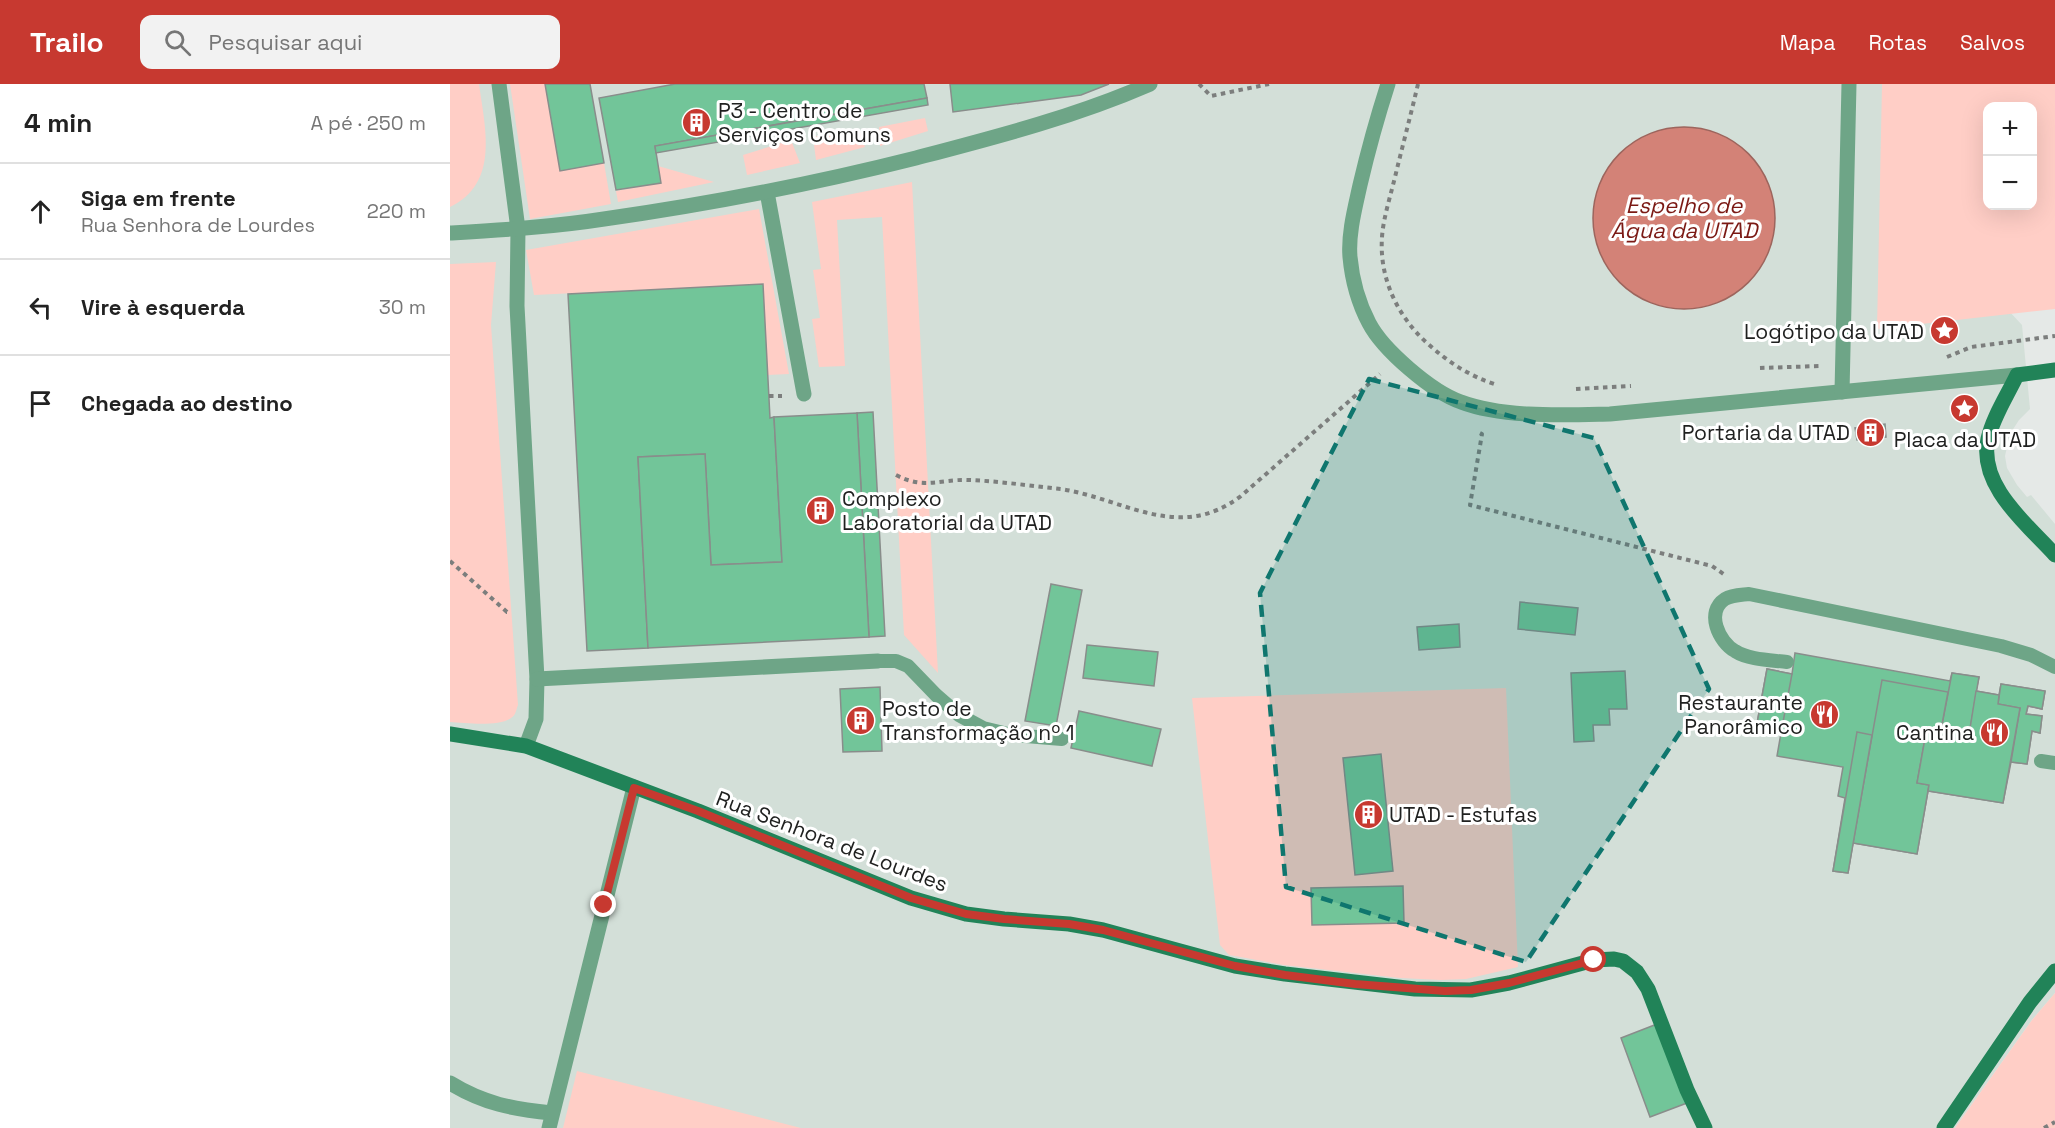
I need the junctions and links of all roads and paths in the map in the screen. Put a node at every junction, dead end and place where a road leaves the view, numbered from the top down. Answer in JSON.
{"nodes":[{"id":1,"x":499,"y":84,"type":"edge"},
{"id":2,"x":1150,"y":84,"type":"edge"},
{"id":3,"x":1199,"y":84,"type":"edge"},
{"id":4,"x":1269,"y":84,"type":"edge"},
{"id":5,"x":1388,"y":84,"type":"edge"},
{"id":6,"x":1418,"y":84,"type":"edge"},
{"id":7,"x":1849,"y":84,"type":"edge"},
{"id":8,"x":767,"y":192,"type":"junction"},
{"id":9,"x":518,"y":229,"type":"junction"},
{"id":10,"x":450,"y":233,"type":"edge"},
{"id":11,"x":2055,"y":336,"type":"edge"},
{"id":12,"x":1971,"y":347,"type":"dead end"},
{"id":13,"x":2055,"y":370,"type":"edge"},
{"id":14,"x":1384,"y":371,"type":"dead end"},
{"id":15,"x":2017,"y":375,"type":"junction"},
{"id":16,"x":1634,"y":386,"type":"dead end"},
{"id":17,"x":1506,"y":387,"type":"dead end"},
{"id":18,"x":1568,"y":389,"type":"dead end"},
{"id":19,"x":1842,"y":392,"type":"junction"},
{"id":20,"x":804,"y":394,"type":"dead end"},
{"id":21,"x":1482,"y":434,"type":"dead end"},
{"id":22,"x":896,"y":475,"type":"dead end"},
{"id":23,"x":2055,"y":555,"type":"edge"},
{"id":24,"x":450,"y":561,"type":"edge"},
{"id":25,"x":1736,"y":596,"type":"junction"},
{"id":26,"x":533,"y":612,"type":"junction"},
{"id":27,"x":878,"y":661,"type":"joint"},
{"id":28,"x":1787,"y":663,"type":"dead end"},
{"id":29,"x":2055,"y":667,"type":"edge"},
{"id":30,"x":537,"y":679,"type":"junction"},
{"id":31,"x":450,"y":734,"type":"edge"},
{"id":32,"x":1062,"y":739,"type":"dead end"},
{"id":33,"x":526,"y":746,"type":"junction"},
{"id":34,"x":2041,"y":761,"type":"dead end"},
{"id":35,"x":2055,"y":763,"type":"edge"},
{"id":36,"x":634,"y":788,"type":"junction"},
{"id":37,"x":2055,"y":971,"type":"edge"},
{"id":38,"x":450,"y":1083,"type":"edge"},
{"id":39,"x":551,"y":1120,"type":"edge"},
{"id":40,"x":2055,"y":1122,"type":"edge"},
{"id":41,"x":1705,"y":1128,"type":"edge"},
{"id":42,"x":1944,"y":1128,"type":"edge"},
{"id":43,"x":2043,"y":1128,"type":"edge"}],
"edges":[{"from":1,"to":9,"type":"street"},
{"from":2,"to":8,"type":"street"},
{"from":3,"to":4,"type":"path"},
{"from":5,"to":19,"type":"street"},
{"from":6,"to":17,"type":"path"},
{"from":7,"to":19,"type":"street"},
{"from":8,"to":9,"type":"street"},
{"from":8,"to":20,"type":"street"},
{"from":9,"to":10,"type":"street"},
{"from":9,"to":26,"type":"street"},
{"from":11,"to":12,"type":"path"},
{"from":13,"to":15,"type":"street"},
{"from":14,"to":22,"type":"path"},
{"from":15,"to":19,"type":"street"},
{"from":15,"to":23,"type":"street"},
{"from":16,"to":18,"type":"path"},
{"from":21,"to":25,"type":"path"},
{"from":24,"to":26,"type":"path"},
{"from":25,"to":28,"type":"lane"},
{"from":25,"to":29,"type":"lane"},
{"from":26,"to":30,"type":"street"},
{"from":27,"to":30,"type":"street"},
{"from":27,"to":32,"type":"lane"},
{"from":30,"to":33,"type":"street"},
{"from":31,"to":33,"type":"street","name":"Rua Senhora de Lourdes"},
{"from":33,"to":36,"type":"street","name":"Rua Senhora de Lourdes"},
{"from":34,"to":35,"type":"lane"},
{"from":36,"to":39,"type":"street"},
{"from":36,"to":41,"type":"street","name":"Rua Senhora de Lourdes"},
{"from":37,"to":42,"type":"street"},
{"from":38,"to":39,"type":"street"},
{"from":40,"to":43,"type":"path"}]}
